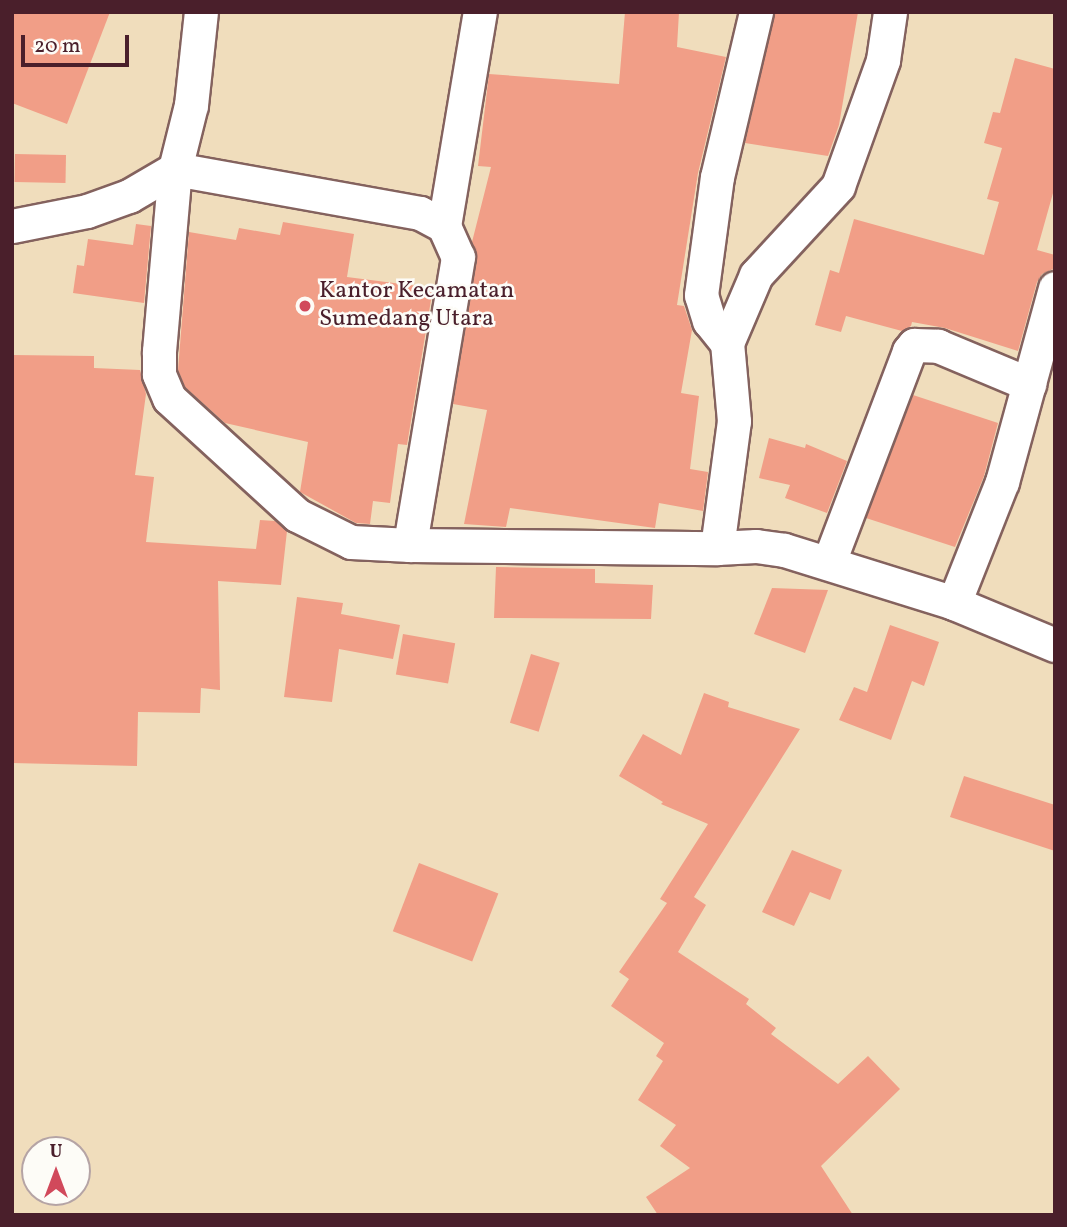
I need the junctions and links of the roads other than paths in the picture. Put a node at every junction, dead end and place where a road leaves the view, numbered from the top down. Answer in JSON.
{"nodes":[{"id":1,"x":201,"y":12,"type":"edge"},
{"id":2,"x":480,"y":12,"type":"edge"},
{"id":3,"x":756,"y":12,"type":"edge"},
{"id":4,"x":890,"y":12,"type":"edge"},
{"id":5,"x":175,"y":169,"type":"junction"},
{"id":6,"x":12,"y":226,"type":"edge"},
{"id":7,"x":444,"y":226,"type":"junction"},
{"id":8,"x":1055,"y":288,"type":"edge"},
{"id":9,"x":727,"y":343,"type":"junction"},
{"id":10,"x":1030,"y":384,"type":"junction"},
{"id":11,"x":410,"y":545,"type":"junction"},
{"id":12,"x":717,"y":548,"type":"junction"},
{"id":13,"x":829,"y":562,"type":"junction"},
{"id":14,"x":954,"y":603,"type":"junction"},
{"id":15,"x":1055,"y":645,"type":"edge"}],
"edges":[{"from":1,"to":5,"type":"street"},
{"from":2,"to":7,"type":"street"},
{"from":3,"to":9,"type":"street"},
{"from":4,"to":9,"type":"street"},
{"from":5,"to":6,"type":"street"},
{"from":5,"to":7,"type":"street"},
{"from":5,"to":11,"type":"street"},
{"from":7,"to":11,"type":"street"},
{"from":8,"to":10,"type":"street"},
{"from":9,"to":12,"type":"street"},
{"from":10,"to":13,"type":"street"},
{"from":10,"to":14,"type":"street"},
{"from":11,"to":12,"type":"street"},
{"from":12,"to":13,"type":"street"},
{"from":13,"to":14,"type":"street"},
{"from":14,"to":15,"type":"street"}]}
